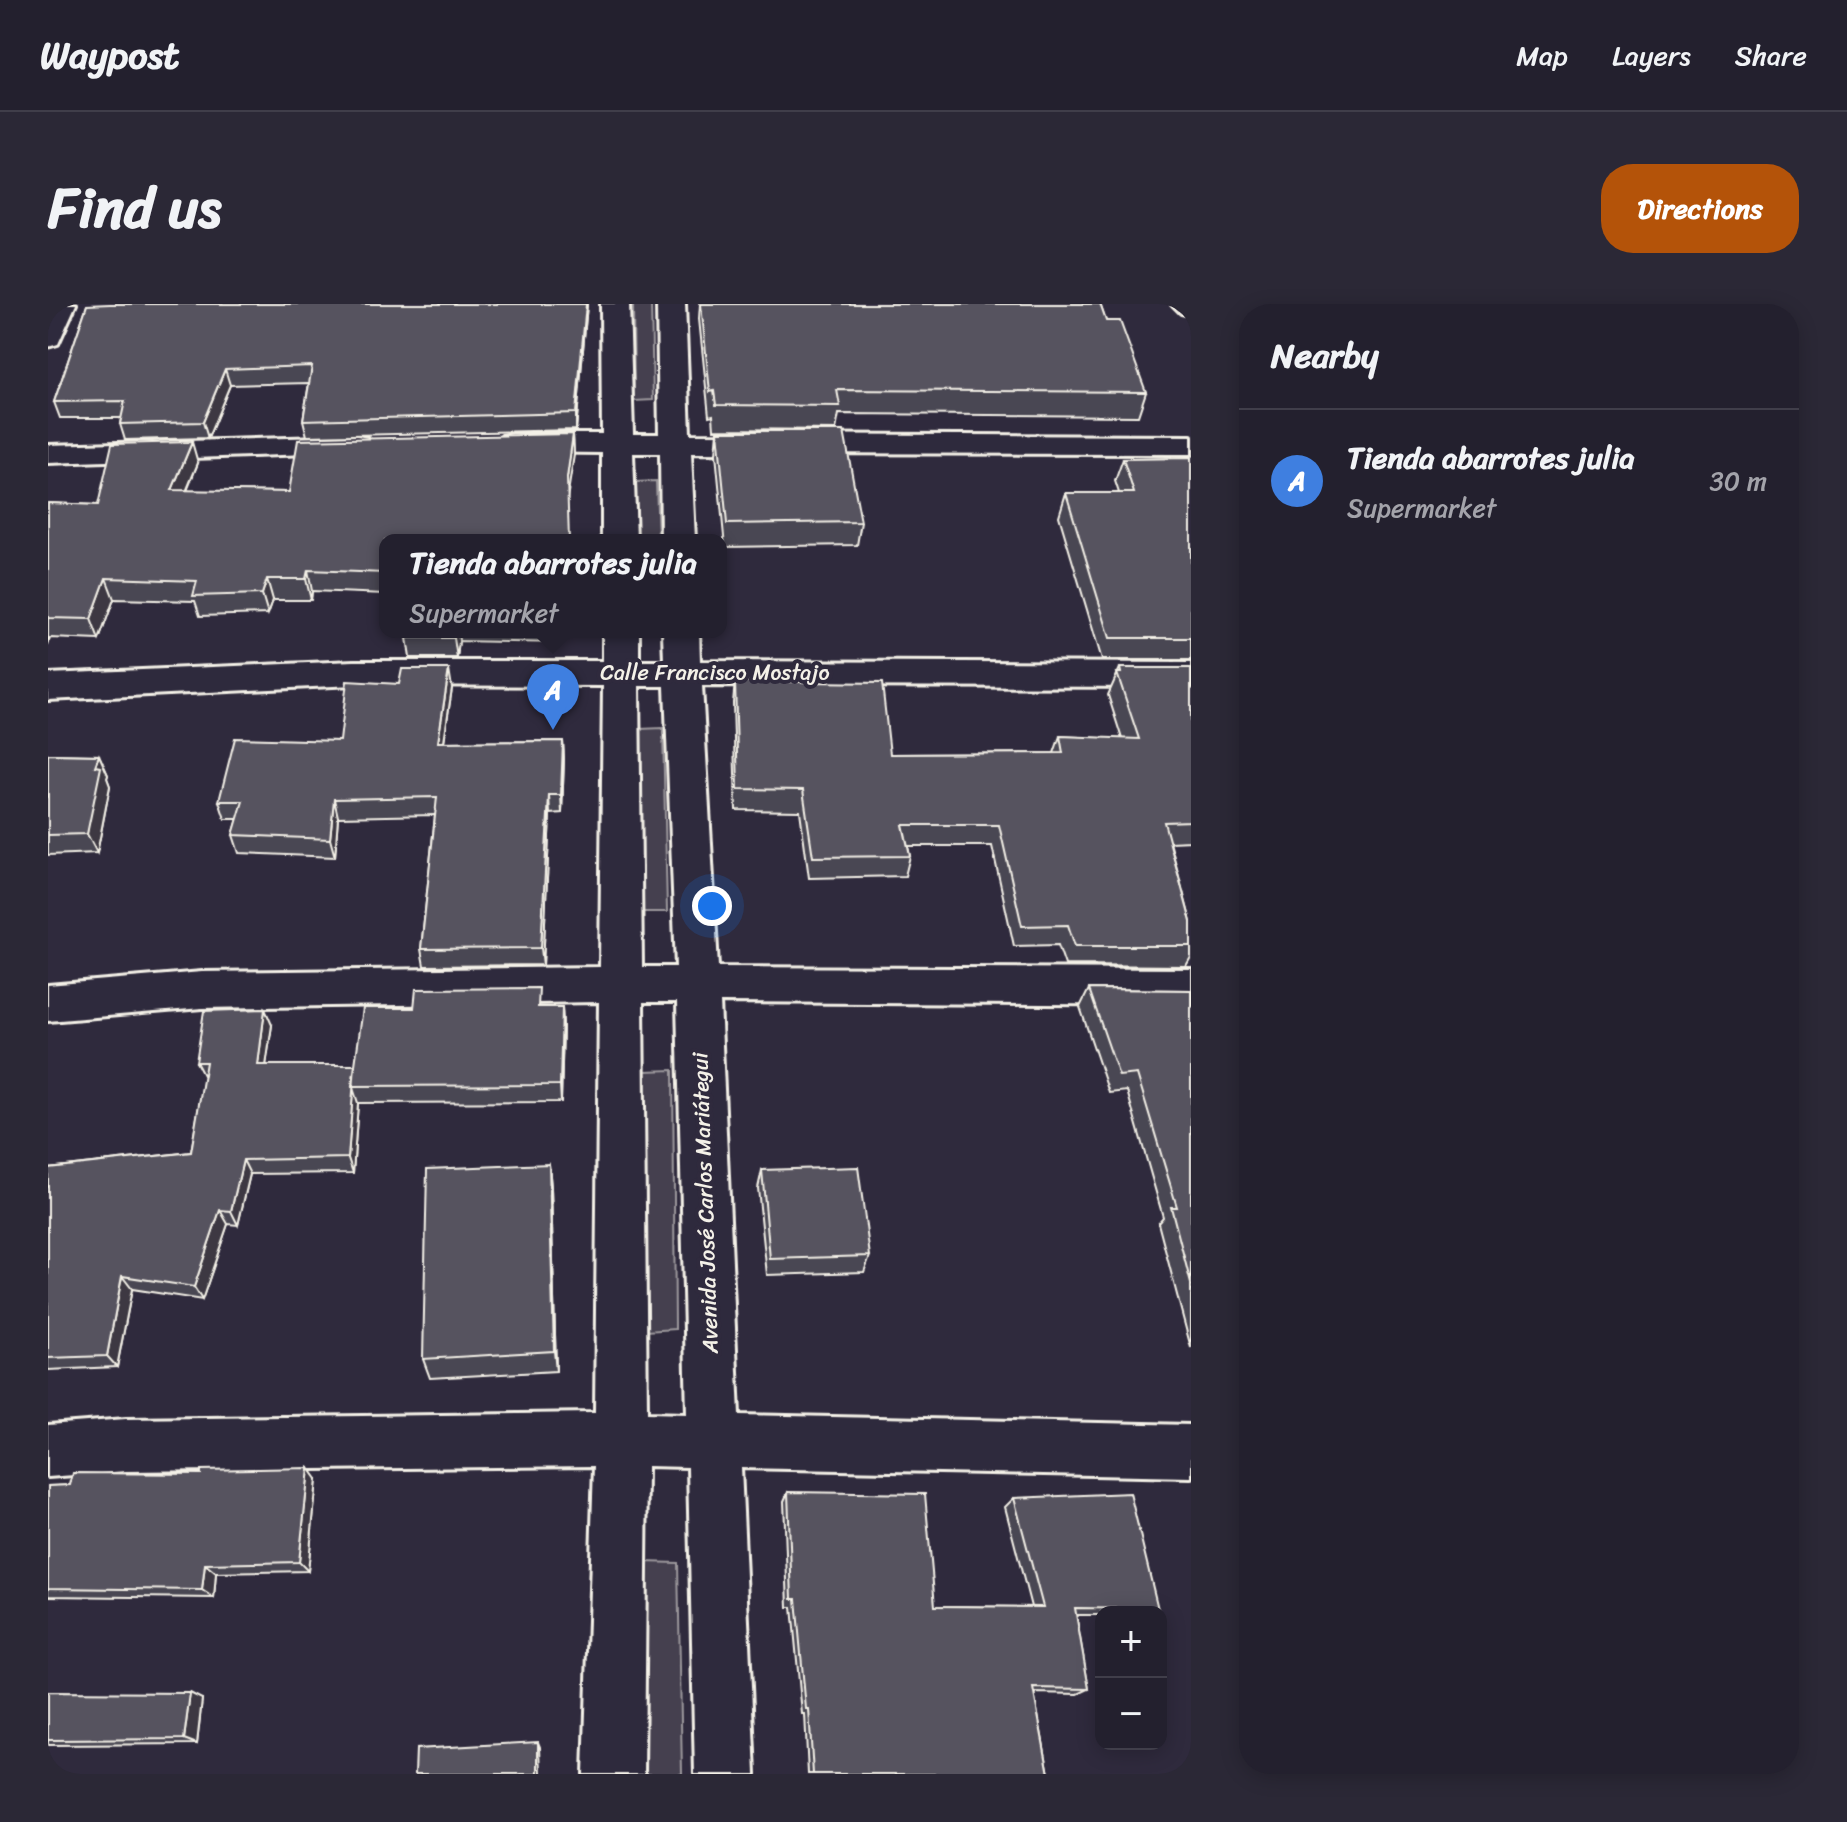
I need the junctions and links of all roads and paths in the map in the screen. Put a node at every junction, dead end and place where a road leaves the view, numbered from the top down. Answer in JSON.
{"nodes":[{"id":1,"x":62,"y":304,"type":"edge"},
{"id":2,"x":615,"y":304,"type":"edge"},
{"id":3,"x":671,"y":304,"type":"edge"},
{"id":4,"x":1186,"y":304,"type":"edge"},
{"id":5,"x":1191,"y":307,"type":"edge"},
{"id":6,"x":48,"y":338,"type":"edge"},
{"id":7,"x":617,"y":441,"type":"junction"},
{"id":8,"x":674,"y":442,"type":"junction"},
{"id":9,"x":489,"y":443,"type":"edge"},
{"id":10,"x":393,"y":444,"type":"edge"},
{"id":11,"x":1191,"y":445,"type":"edge"},
{"id":12,"x":48,"y":454,"type":"edge"},
{"id":13,"x":619,"y":534,"type":"edge"},
{"id":14,"x":678,"y":534,"type":"edge"},
{"id":15,"x":622,"y":652,"type":"edge"},
{"id":16,"x":682,"y":652,"type":"edge"},
{"id":17,"x":1191,"y":675,"type":"edge"},
{"id":18,"x":48,"y":687,"type":"edge"},
{"id":19,"x":621,"y":984,"type":"junction"},
{"id":20,"x":698,"y":987,"type":"junction"},
{"id":21,"x":1191,"y":987,"type":"edge"},
{"id":22,"x":48,"y":1003,"type":"edge"},
{"id":23,"x":621,"y":1439,"type":"junction"},
{"id":24,"x":711,"y":1444,"type":"junction"},
{"id":25,"x":48,"y":1451,"type":"edge"},
{"id":26,"x":1191,"y":1451,"type":"edge"},
{"id":27,"x":614,"y":1774,"type":"edge"},
{"id":28,"x":725,"y":1774,"type":"edge"}],
"edges":[{"from":1,"to":6,"type":"street"},
{"from":2,"to":7,"type":"street"},
{"from":3,"to":8,"type":"street"},
{"from":4,"to":5,"type":"street"},
{"from":7,"to":8,"type":"street"},
{"from":7,"to":9,"type":"street"},
{"from":7,"to":13,"type":"street"},
{"from":8,"to":11,"type":"street"},
{"from":8,"to":14,"type":"street"},
{"from":10,"to":12,"type":"street"},
{"from":15,"to":16,"type":"street","name":"Calle Francisco Mostajo"},
{"from":15,"to":18,"type":"street","name":"Calle Francisco Mostajo"},
{"from":15,"to":19,"type":"street"},
{"from":16,"to":17,"type":"street","name":"Calle Francisco Mostajo"},
{"from":16,"to":20,"type":"street","name":"Avenida José Carlos Mariátegui"},
{"from":19,"to":20,"type":"street"},
{"from":19,"to":22,"type":"street"},
{"from":19,"to":23,"type":"street"},
{"from":20,"to":21,"type":"street"},
{"from":20,"to":24,"type":"street","name":"Avenida José Carlos Mariátegui"},
{"from":23,"to":24,"type":"street"},
{"from":23,"to":25,"type":"street"},
{"from":23,"to":27,"type":"street"},
{"from":24,"to":26,"type":"street"},
{"from":24,"to":28,"type":"street","name":"Avenida José Carlos Mariátegui"}]}
